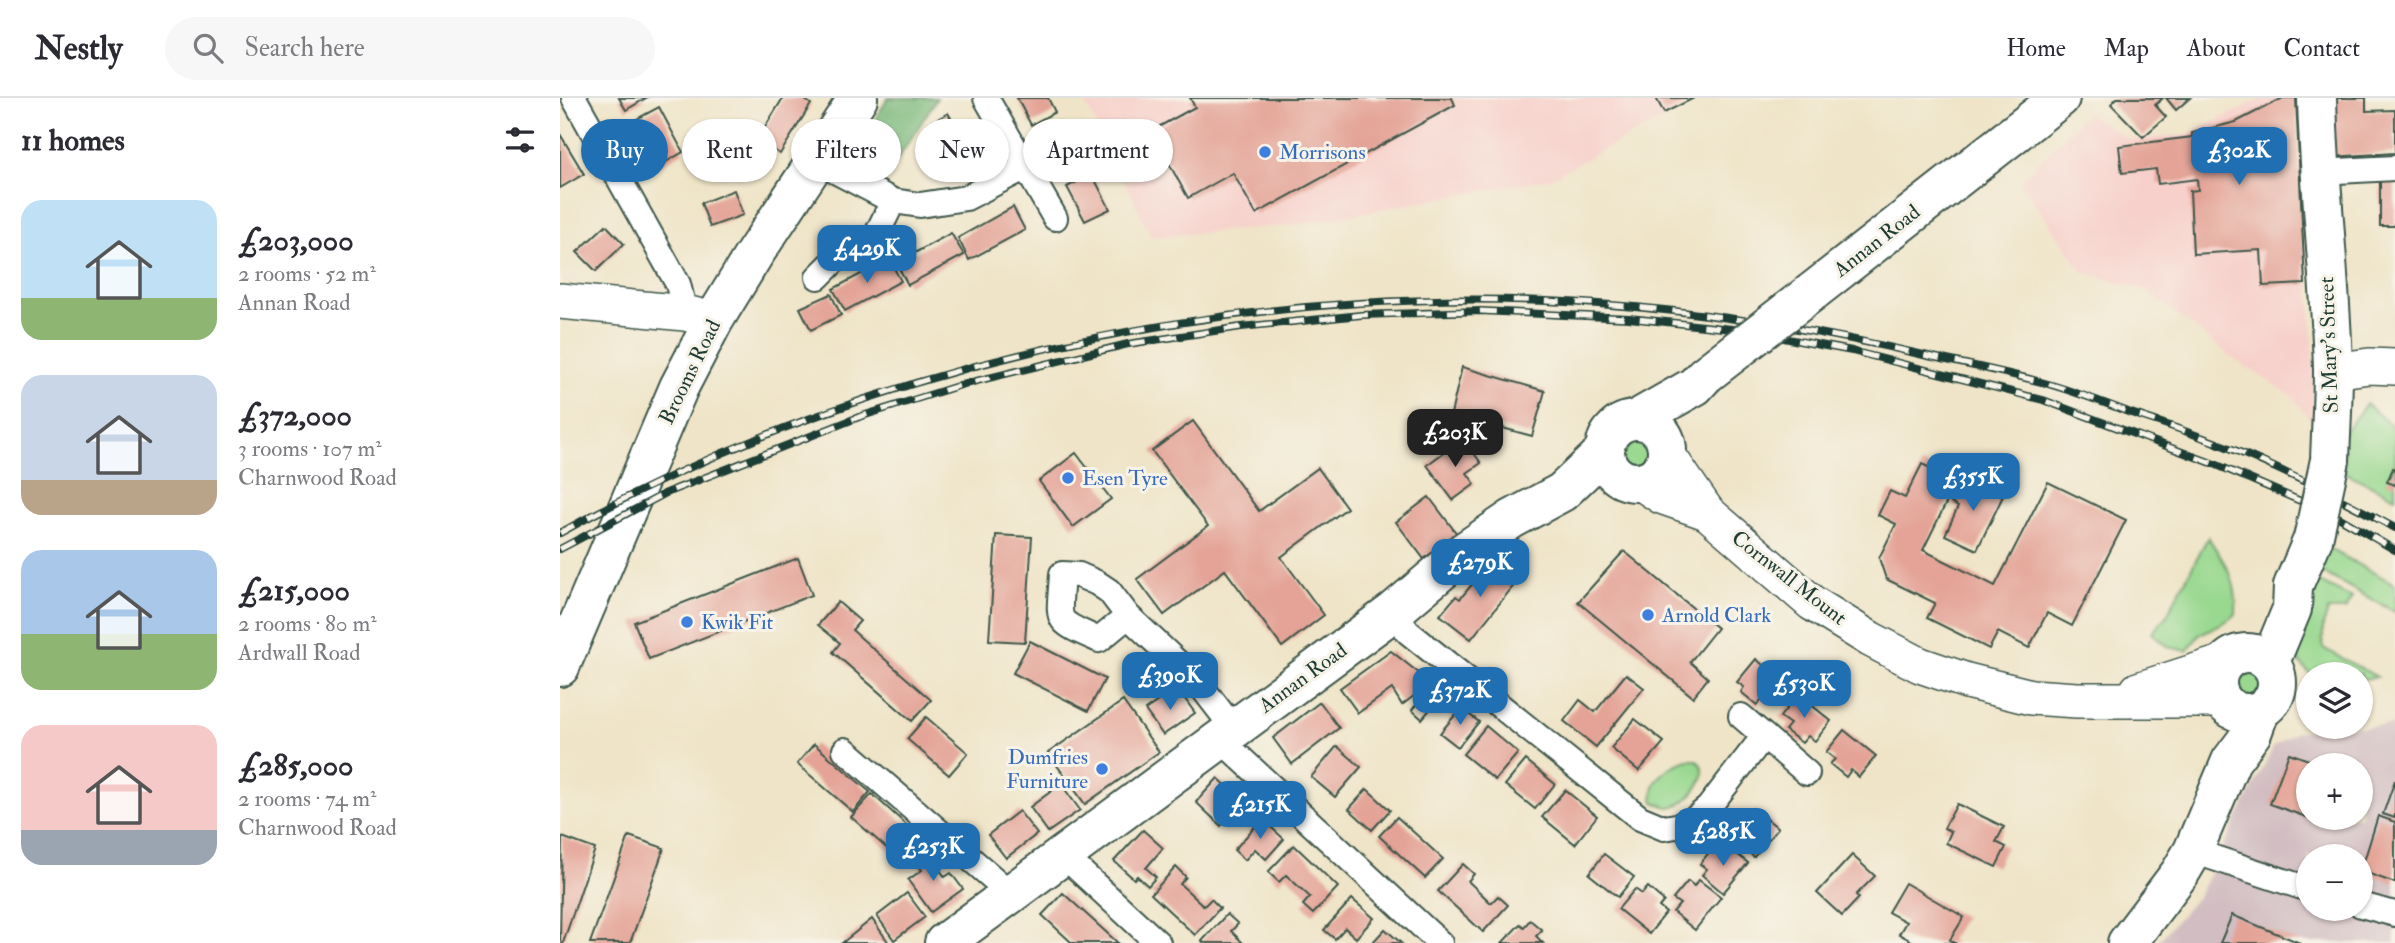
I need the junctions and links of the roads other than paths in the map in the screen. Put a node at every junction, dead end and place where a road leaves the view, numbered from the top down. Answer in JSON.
{"nodes":[{"id":1,"x":574,"y":98,"type":"edge"},
{"id":2,"x":858,"y":98,"type":"edge"},
{"id":3,"x":986,"y":98,"type":"edge"},
{"id":4,"x":2060,"y":98,"type":"edge"},
{"id":5,"x":2317,"y":98,"type":"edge"},
{"id":6,"x":844,"y":119,"type":"edge"},
{"id":7,"x":1023,"y":166,"type":"edge"},
{"id":8,"x":2395,"y":168,"type":"edge"},
{"id":9,"x":1023,"y":169,"type":"edge"},
{"id":10,"x":2318,"y":172,"type":"junction"},
{"id":11,"x":802,"y":182,"type":"edge"},
{"id":12,"x":856,"y":182,"type":"edge"},
{"id":13,"x":1033,"y":182,"type":"edge"},
{"id":14,"x":893,"y":201,"type":"junction"},
{"id":15,"x":1055,"y":218,"type":"dead end"},
{"id":16,"x":818,"y":277,"type":"dead end"},
{"id":17,"x":560,"y":301,"type":"edge"},
{"id":18,"x":700,"y":317,"type":"junction"},
{"id":19,"x":2395,"y":367,"type":"edge"},
{"id":20,"x":2333,"y":371,"type":"junction"},
{"id":21,"x":1700,"y":380,"type":"junction"},
{"id":22,"x":1637,"y":419,"type":"junction"},
{"id":23,"x":1667,"y":449,"type":"junction"},
{"id":24,"x":1604,"y":452,"type":"junction"},
{"id":25,"x":1635,"y":482,"type":"junction"},
{"id":26,"x":1562,"y":492,"type":"junction"},
{"id":27,"x":1707,"y":512,"type":"junction"},
{"id":28,"x":1393,"y":612,"type":"junction"},
{"id":29,"x":1128,"y":616,"type":"dead end"},
{"id":30,"x":2243,"y":660,"type":"junction"},
{"id":31,"x":560,"y":667,"type":"edge"},
{"id":32,"x":2114,"y":698,"type":"junction"},
{"id":33,"x":2236,"y":706,"type":"junction"},
{"id":34,"x":1741,"y":716,"type":"dead end"},
{"id":35,"x":1227,"y":734,"type":"junction"},
{"id":36,"x":1764,"y":736,"type":"junction"},
{"id":37,"x":845,"y":750,"type":"dead end"},
{"id":38,"x":1807,"y":773,"type":"dead end"},
{"id":39,"x":2193,"y":851,"type":"junction"},
{"id":40,"x":1063,"y":855,"type":"junction"},
{"id":41,"x":2296,"y":885,"type":"edge"},
{"id":42,"x":1010,"y":893,"type":"junction"},
{"id":43,"x":2373,"y":908,"type":"edge"},
{"id":44,"x":2395,"y":914,"type":"edge"},
{"id":45,"x":944,"y":943,"type":"edge"},
{"id":46,"x":1158,"y":943,"type":"edge"},
{"id":47,"x":1440,"y":943,"type":"edge"},
{"id":48,"x":2127,"y":943,"type":"edge"}],
"edges":[{"from":1,"to":18,"type":"street"},
{"from":2,"to":6,"type":"main road","name":"Brooms Road"},
{"from":3,"to":7,"type":"street"},
{"from":4,"to":21,"type":"main road","name":"Annan Road","bridge":true},
{"from":5,"to":10,"type":"main road","name":"St Mary's Street"},
{"from":8,"to":10,"type":"street"},
{"from":9,"to":14,"type":"street"},
{"from":10,"to":20,"type":"main road","name":"St Mary's Street"},
{"from":11,"to":18,"type":"main road","name":"Brooms Road"},
{"from":12,"to":14,"type":"street"},
{"from":13,"to":15,"type":"street"},
{"from":14,"to":16,"type":"street"},
{"from":17,"to":18,"type":"street"},
{"from":18,"to":31,"type":"main road","name":"Brooms Road"},
{"from":19,"to":20,"type":"street"},
{"from":20,"to":30,"type":"main road","name":"St Mary's Street","bridge":true},
{"from":21,"to":22,"type":"main road","name":"Annan Road"},
{"from":21,"to":23,"type":"main road","name":"Annan Road"},
{"from":22,"to":23,"type":"main road"},
{"from":22,"to":24,"type":"main road"},
{"from":23,"to":25,"type":"main road"},
{"from":23,"to":27,"type":"street","name":"Cornwall Mount"},
{"from":24,"to":25,"type":"main road"},
{"from":24,"to":26,"type":"main road","name":"Annan Road"},
{"from":25,"to":26,"type":"main road","name":"Annan Road"},
{"from":25,"to":27,"type":"street","name":"Cornwall Mount"},
{"from":26,"to":28,"type":"main road","name":"Annan Road"},
{"from":27,"to":32,"type":"street","name":"Cornwall Mount"},
{"from":28,"to":35,"type":"main road","name":"Annan Road"},
{"from":28,"to":36,"type":"street"},
{"from":29,"to":35,"type":"street"},
{"from":30,"to":32,"type":"street","name":"Cornwall Mount"},
{"from":30,"to":33,"type":"main road"},
{"from":30,"to":33,"type":"main road"},
{"from":32,"to":33,"type":"street","name":"Cornwall Mount"},
{"from":33,"to":39,"type":"main road"},
{"from":34,"to":36,"type":"street"},
{"from":35,"to":40,"type":"main road","name":"Annan Road"},
{"from":35,"to":47,"type":"street"},
{"from":36,"to":38,"type":"street"},
{"from":37,"to":42,"type":"street"},
{"from":39,"to":41,"type":"street"},
{"from":39,"to":48,"type":"main road"},
{"from":40,"to":42,"type":"main road","name":"Annan Road"},
{"from":40,"to":46,"type":"street"},
{"from":42,"to":45,"type":"main road","name":"Annan Road"},
{"from":43,"to":44,"type":"street"}]}
